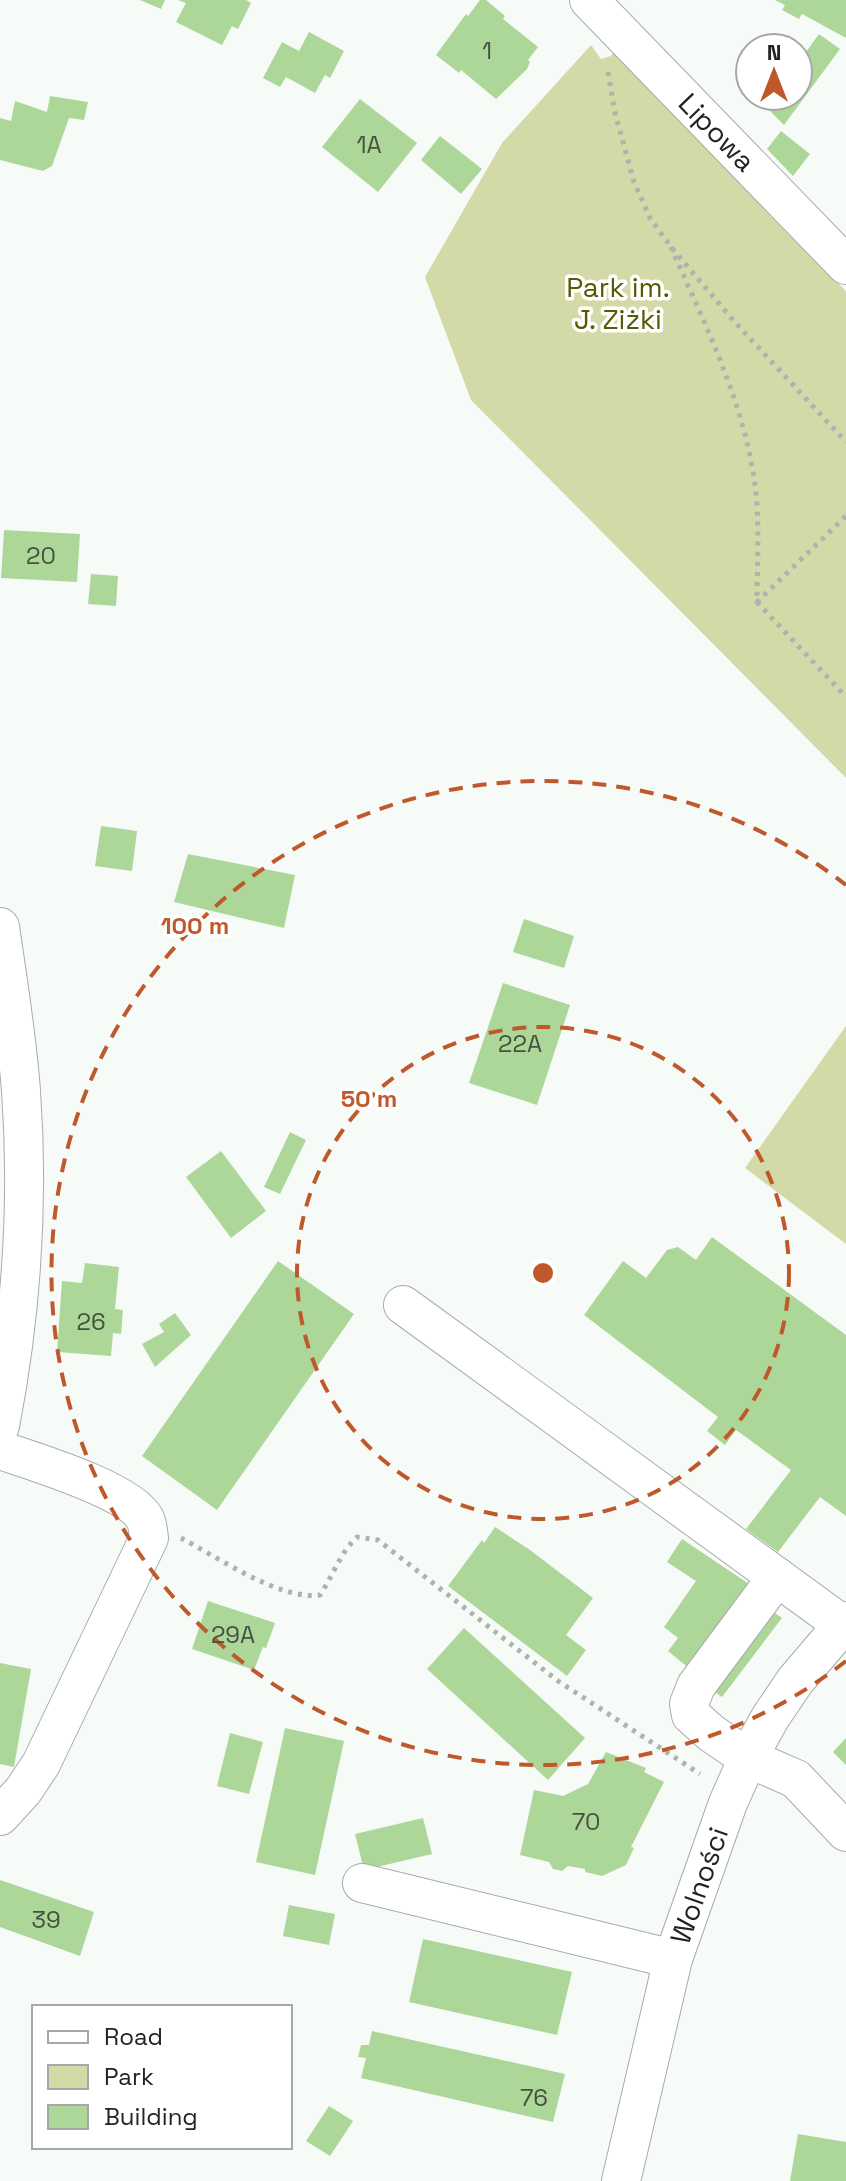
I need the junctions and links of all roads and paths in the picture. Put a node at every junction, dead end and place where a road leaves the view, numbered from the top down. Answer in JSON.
{"nodes":[{"id":1,"x":589,"y":0,"type":"edge"},
{"id":2,"x":606,"y":60,"type":"dead end"},
{"id":3,"x":671,"y":247,"type":"junction"},
{"id":4,"x":846,"y":265,"type":"edge"},
{"id":5,"x":846,"y":442,"type":"edge"},
{"id":6,"x":846,"y":516,"type":"edge"},
{"id":7,"x":757,"y":602,"type":"junction"},
{"id":8,"x":846,"y":697,"type":"edge"},
{"id":9,"x":0,"y":927,"type":"edge"},
{"id":10,"x":403,"y":1305,"type":"dead end"},
{"id":11,"x":0,"y":1426,"type":"edge"},
{"id":12,"x":0,"y":1450,"type":"edge"},
{"id":13,"x":145,"y":1519,"type":"junction"},
{"id":14,"x":785,"y":1583,"type":"junction"},
{"id":15,"x":844,"y":1623,"type":"edge"},
{"id":16,"x":748,"y":1758,"type":"junction"},
{"id":17,"x":700,"y":1774,"type":"dead end"},
{"id":18,"x":0,"y":1816,"type":"edge"},
{"id":19,"x":846,"y":1832,"type":"edge"},
{"id":20,"x":362,"y":1883,"type":"dead end"},
{"id":21,"x":673,"y":1959,"type":"junction"},
{"id":22,"x":621,"y":2181,"type":"edge"}],
"edges":[{"from":1,"to":4,"type":"street","name":"Lipowa"},
{"from":2,"to":3,"type":"path"},
{"from":3,"to":5,"type":"path"},
{"from":3,"to":7,"type":"path"},
{"from":6,"to":7,"type":"path"},
{"from":7,"to":8,"type":"path"},
{"from":9,"to":11,"type":"street"},
{"from":10,"to":14,"type":"street"},
{"from":12,"to":13,"type":"street"},
{"from":13,"to":17,"type":"path"},
{"from":13,"to":18,"type":"street"},
{"from":14,"to":15,"type":"street"},
{"from":14,"to":16,"type":"street"},
{"from":15,"to":16,"type":"street","name":"Wolności"},
{"from":16,"to":19,"type":"street"},
{"from":16,"to":21,"type":"street","name":"Wolności"},
{"from":20,"to":21,"type":"street"},
{"from":21,"to":22,"type":"street","name":"Wolności"}]}
